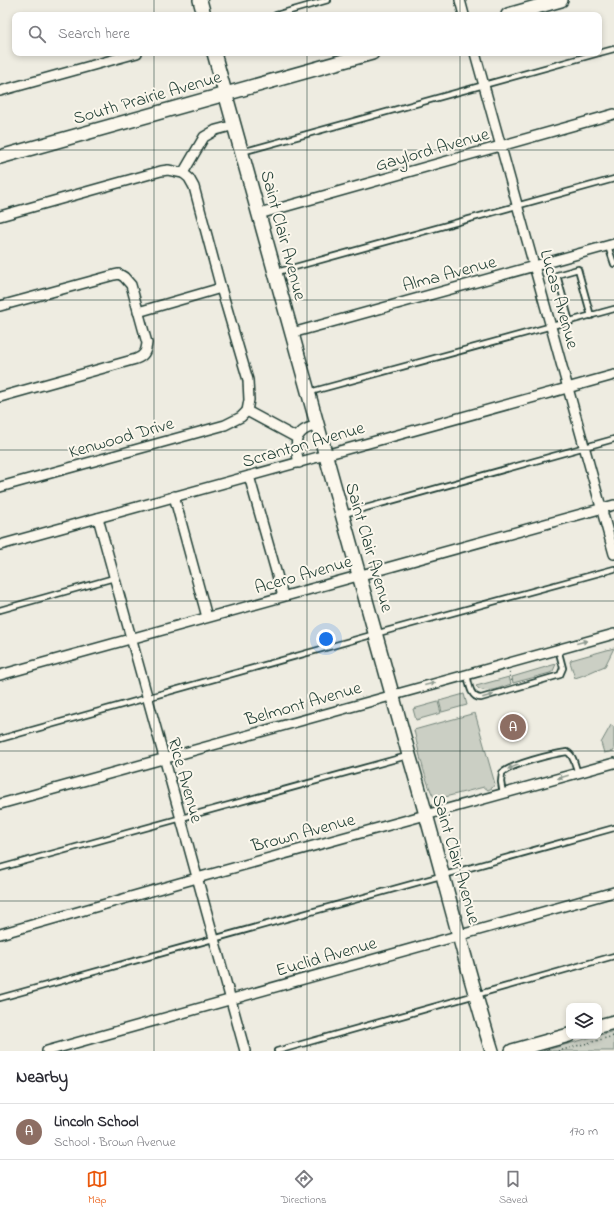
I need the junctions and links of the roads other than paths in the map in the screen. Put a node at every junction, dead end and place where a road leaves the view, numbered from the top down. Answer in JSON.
{"nodes":[{"id":1,"x":200,"y":0,"type":"edge"},
{"id":2,"x":328,"y":0,"type":"edge"},
{"id":3,"x":460,"y":0,"type":"edge"},
{"id":4,"x":561,"y":0,"type":"edge"},
{"id":5,"x":203,"y":12,"type":"edge"},
{"id":6,"x":286,"y":12,"type":"edge"},
{"id":7,"x":463,"y":12,"type":"edge"},
{"id":8,"x":519,"y":12,"type":"edge"},
{"id":9,"x":614,"y":49,"type":"edge"},
{"id":10,"x":602,"y":52,"type":"edge"},
{"id":11,"x":126,"y":56,"type":"edge"},
{"id":12,"x":215,"y":56,"type":"edge"},
{"id":13,"x":361,"y":56,"type":"edge"},
{"id":14,"x":476,"y":56,"type":"edge"},
{"id":15,"x":588,"y":56,"type":"edge"},
{"id":16,"x":484,"y":85,"type":"junction"},
{"id":17,"x":0,"y":91,"type":"edge"},
{"id":18,"x":226,"y":94,"type":"junction"},
{"id":19,"x":614,"y":114,"type":"edge"},
{"id":20,"x":235,"y":125,"type":"junction"},
{"id":21,"x":500,"y":147,"type":"junction"},
{"id":22,"x":242,"y":152,"type":"junction"},
{"id":23,"x":0,"y":157,"type":"edge"},
{"id":24,"x":183,"y":173,"type":"junction"},
{"id":25,"x":614,"y":179,"type":"edge"},
{"id":26,"x":517,"y":206,"type":"junction"},
{"id":27,"x":259,"y":214,"type":"junction"},
{"id":28,"x":0,"y":216,"type":"edge"},
{"id":29,"x":611,"y":245,"type":"edge"},
{"id":30,"x":614,"y":264,"type":"edge"},
{"id":31,"x":534,"y":267,"type":"junction"},
{"id":32,"x":275,"y":272,"type":"junction"},
{"id":33,"x":221,"y":288,"type":"junction"},
{"id":34,"x":0,"y":306,"type":"edge"},
{"id":35,"x":614,"y":309,"type":"edge"},
{"id":36,"x":138,"y":312,"type":"junction"},
{"id":37,"x":591,"y":316,"type":"junction"},
{"id":38,"x":570,"y":322,"type":"junction"},
{"id":39,"x":551,"y":327,"type":"junction"},
{"id":40,"x":292,"y":333,"type":"junction"},
{"id":41,"x":614,"y":375,"type":"edge"},
{"id":42,"x":568,"y":388,"type":"junction"},
{"id":43,"x":308,"y":393,"type":"junction"},
{"id":44,"x":0,"y":397,"type":"edge"},
{"id":45,"x":247,"y":410,"type":"junction"},
{"id":46,"x":317,"y":425,"type":"junction"},
{"id":47,"x":297,"y":438,"type":"junction"},
{"id":48,"x":614,"y":440,"type":"edge"},
{"id":49,"x":584,"y":448,"type":"junction"},
{"id":50,"x":325,"y":454,"type":"junction"},
{"id":51,"x":299,"y":462,"type":"junction"},
{"id":52,"x":249,"y":476,"type":"junction"},
{"id":53,"x":0,"y":487,"type":"edge"},
{"id":54,"x":174,"y":496,"type":"junction"},
{"id":55,"x":614,"y":505,"type":"edge"},
{"id":56,"x":601,"y":508,"type":"junction"},
{"id":57,"x":342,"y":515,"type":"junction"},
{"id":58,"x":98,"y":518,"type":"junction"},
{"id":59,"x":0,"y":545,"type":"edge"},
{"id":60,"x":614,"y":554,"type":"edge"},
{"id":61,"x":614,"y":569,"type":"edge"},
{"id":62,"x":359,"y":575,"type":"junction"},
{"id":63,"x":114,"y":578,"type":"junction"},
{"id":64,"x":282,"y":596,"type":"junction"},
{"id":65,"x":0,"y":610,"type":"edge"},
{"id":66,"x":207,"y":617,"type":"junction"},
{"id":67,"x":375,"y":634,"type":"junction"},
{"id":68,"x":614,"y":634,"type":"edge"},
{"id":69,"x":130,"y":639,"type":"junction"},
{"id":70,"x":558,"y":649,"type":"junction"},
{"id":71,"x":467,"y":674,"type":"junction"},
{"id":72,"x":0,"y":675,"type":"edge"},
{"id":73,"x":392,"y":694,"type":"junction"},
{"id":74,"x":147,"y":698,"type":"junction"},
{"id":75,"x":0,"y":739,"type":"edge"},
{"id":76,"x":409,"y":755,"type":"junction"},
{"id":77,"x":164,"y":759,"type":"junction"},
{"id":78,"x":614,"y":763,"type":"edge"},
{"id":79,"x":578,"y":773,"type":"junction"},
{"id":80,"x":504,"y":794,"type":"junction"},
{"id":81,"x":0,"y":804,"type":"edge"},
{"id":82,"x":427,"y":815,"type":"junction"},
{"id":83,"x":180,"y":818,"type":"junction"},
{"id":84,"x":614,"y":828,"type":"edge"},
{"id":85,"x":0,"y":868,"type":"edge"},
{"id":86,"x":442,"y":875,"type":"junction"},
{"id":87,"x":197,"y":878,"type":"junction"},
{"id":88,"x":614,"y":892,"type":"edge"},
{"id":89,"x":0,"y":934,"type":"edge"},
{"id":90,"x":460,"y":936,"type":"junction"},
{"id":91,"x":213,"y":938,"type":"junction"},
{"id":92,"x":614,"y":956,"type":"edge"},
{"id":93,"x":475,"y":995,"type":"junction"},
{"id":94,"x":0,"y":998,"type":"edge"},
{"id":95,"x":230,"y":1000,"type":"junction"},
{"id":96,"x":614,"y":1022,"type":"edge"},
{"id":97,"x":602,"y":1025,"type":"edge"},
{"id":98,"x":566,"y":1036,"type":"edge"},
{"id":99,"x":47,"y":1051,"type":"edge"},
{"id":100,"x":245,"y":1051,"type":"edge"},
{"id":101,"x":277,"y":1051,"type":"edge"},
{"id":102,"x":492,"y":1051,"type":"edge"},
{"id":103,"x":512,"y":1051,"type":"edge"}],
"edges":[{"from":1,"to":5,"type":"street"},
{"from":2,"to":6,"type":"lane"},
{"from":3,"to":7,"type":"street"},
{"from":4,"to":8,"type":"street"},
{"from":9,"to":10,"type":"lane"},
{"from":11,"to":17,"type":"street"},
{"from":12,"to":18,"type":"street","name":"Saint Clair Avenue"},
{"from":13,"to":18,"type":"street","name":"South Prairie Avenue"},
{"from":14,"to":16,"type":"street","name":"Lucas Avenue"},
{"from":15,"to":16,"type":"lane"},
{"from":16,"to":21,"type":"street","name":"Lucas Avenue"},
{"from":16,"to":22,"type":"lane"},
{"from":18,"to":20,"type":"street","name":"Saint Clair Avenue"},
{"from":18,"to":23,"type":"street","name":"South Prairie Avenue"},
{"from":19,"to":21,"type":"street","name":"Gaylord Avenue"},
{"from":20,"to":22,"type":"street","name":"Saint Clair Avenue"},
{"from":20,"to":24,"type":"street"},
{"from":21,"to":26,"type":"street","name":"Lucas Avenue"},
{"from":21,"to":27,"type":"street","name":"Gaylord Avenue"},
{"from":22,"to":27,"type":"street","name":"Saint Clair Avenue"},
{"from":24,"to":28,"type":"street"},
{"from":24,"to":33,"type":"street"},
{"from":25,"to":26,"type":"lane"},
{"from":26,"to":31,"type":"street","name":"Lucas Avenue"},
{"from":26,"to":32,"type":"lane"},
{"from":27,"to":32,"type":"street","name":"Saint Clair Avenue"},
{"from":29,"to":30,"type":"lane"},
{"from":29,"to":31,"type":"street","name":"Alma Avenue"},
{"from":31,"to":39,"type":"street","name":"Lucas Avenue"},
{"from":31,"to":40,"type":"street","name":"Alma Avenue"},
{"from":32,"to":40,"type":"street","name":"Saint Clair Avenue"},
{"from":33,"to":36,"type":"street"},
{"from":33,"to":45,"type":"street"},
{"from":34,"to":36,"type":"street"},
{"from":35,"to":37,"type":"lane"},
{"from":36,"to":44,"type":"street"},
{"from":37,"to":38,"type":"lane"},
{"from":37,"to":38,"type":"lane"},
{"from":38,"to":39,"type":"lane"},
{"from":39,"to":42,"type":"street","name":"Lucas Avenue"},
{"from":39,"to":43,"type":"lane"},
{"from":40,"to":43,"type":"street","name":"Saint Clair Avenue"},
{"from":41,"to":42,"type":"street","name":"Scranton Avenue"},
{"from":42,"to":49,"type":"street","name":"Lucas Avenue"},
{"from":42,"to":50,"type":"street","name":"Scranton Avenue"},
{"from":43,"to":46,"type":"street","name":"Saint Clair Avenue"},
{"from":45,"to":47,"type":"street"},
{"from":45,"to":53,"type":"street","name":"Kenwood Drive"},
{"from":46,"to":47,"type":"street"},
{"from":46,"to":50,"type":"street","name":"Saint Clair Avenue"},
{"from":47,"to":51,"type":"street"},
{"from":48,"to":49,"type":"lane"},
{"from":49,"to":56,"type":"street","name":"Lucas Avenue"},
{"from":49,"to":57,"type":"lane"},
{"from":50,"to":51,"type":"street","name":"Scranton Avenue"},
{"from":50,"to":57,"type":"street","name":"Saint Clair Avenue"},
{"from":51,"to":52,"type":"street","name":"Scranton Avenue"},
{"from":52,"to":54,"type":"street","name":"Scranton Avenue"},
{"from":52,"to":64,"type":"street"},
{"from":54,"to":58,"type":"street","name":"Scranton Avenue"},
{"from":54,"to":66,"type":"street"},
{"from":55,"to":56,"type":"street","name":"Acero Avenue"},
{"from":56,"to":60,"type":"street","name":"Lucas Avenue"},
{"from":56,"to":62,"type":"street","name":"Acero Avenue"},
{"from":57,"to":62,"type":"street","name":"Saint Clair Avenue"},
{"from":58,"to":59,"type":"street","name":"Scranton Avenue"},
{"from":58,"to":63,"type":"street","name":"Rice Avenue"},
{"from":61,"to":67,"type":"lane"},
{"from":62,"to":64,"type":"street","name":"Acero Avenue"},
{"from":62,"to":67,"type":"street","name":"Saint Clair Avenue"},
{"from":63,"to":65,"type":"lane"},
{"from":63,"to":69,"type":"street","name":"Rice Avenue"},
{"from":64,"to":66,"type":"street","name":"Acero Avenue"},
{"from":66,"to":69,"type":"street","name":"Acero Avenue"},
{"from":67,"to":73,"type":"street","name":"Saint Clair Avenue"},
{"from":67,"to":74,"type":"lane"},
{"from":70,"to":68,"type":"street","name":"Belmont Avenue","one_way":true},
{"from":69,"to":72,"type":"street","name":"Acero Avenue"},
{"from":69,"to":74,"type":"street","name":"Rice Avenue"},
{"from":70,"to":71,"type":"street","name":"Belmont Avenue"},
{"from":71,"to":70,"type":"lane","one_way":true},
{"from":73,"to":71,"type":"street","name":"Belmont Avenue","one_way":true},
{"from":73,"to":76,"type":"street","name":"Saint Clair Avenue"},
{"from":73,"to":77,"type":"street","name":"Belmont Avenue"},
{"from":74,"to":75,"type":"lane"},
{"from":74,"to":77,"type":"street","name":"Rice Avenue"},
{"from":76,"to":82,"type":"street","name":"Saint Clair Avenue"},
{"from":76,"to":83,"type":"lane"},
{"from":77,"to":81,"type":"street","name":"Belmont Avenue"},
{"from":77,"to":83,"type":"street","name":"Rice Avenue"},
{"from":78,"to":79,"type":"street","name":"Brown Avenue"},
{"from":79,"to":80,"type":"street","name":"Brown Avenue","one_way":true},
{"from":79,"to":80,"type":"lane","one_way":true},
{"from":80,"to":82,"type":"street","name":"Brown Avenue"},
{"from":82,"to":86,"type":"street","name":"Saint Clair Avenue"},
{"from":82,"to":87,"type":"street","name":"Brown Avenue"},
{"from":83,"to":85,"type":"lane"},
{"from":83,"to":87,"type":"street","name":"Rice Avenue"},
{"from":84,"to":86,"type":"lane"},
{"from":86,"to":90,"type":"street","name":"Saint Clair Avenue"},
{"from":86,"to":91,"type":"lane"},
{"from":87,"to":89,"type":"street","name":"Brown Avenue"},
{"from":87,"to":91,"type":"street","name":"Rice Avenue"},
{"from":88,"to":90,"type":"street","name":"Euclid Avenue"},
{"from":90,"to":93,"type":"street","name":"Saint Clair Avenue"},
{"from":90,"to":95,"type":"street","name":"Euclid Avenue"},
{"from":91,"to":94,"type":"lane"},
{"from":91,"to":95,"type":"street","name":"Rice Avenue"},
{"from":92,"to":93,"type":"lane"},
{"from":93,"to":101,"type":"lane"},
{"from":93,"to":102,"type":"street","name":"Saint Clair Avenue"},
{"from":95,"to":99,"type":"street","name":"Euclid Avenue"},
{"from":95,"to":100,"type":"street","name":"Rice Avenue"},
{"from":96,"to":97,"type":"street"},
{"from":98,"to":103,"type":"street"}]}
